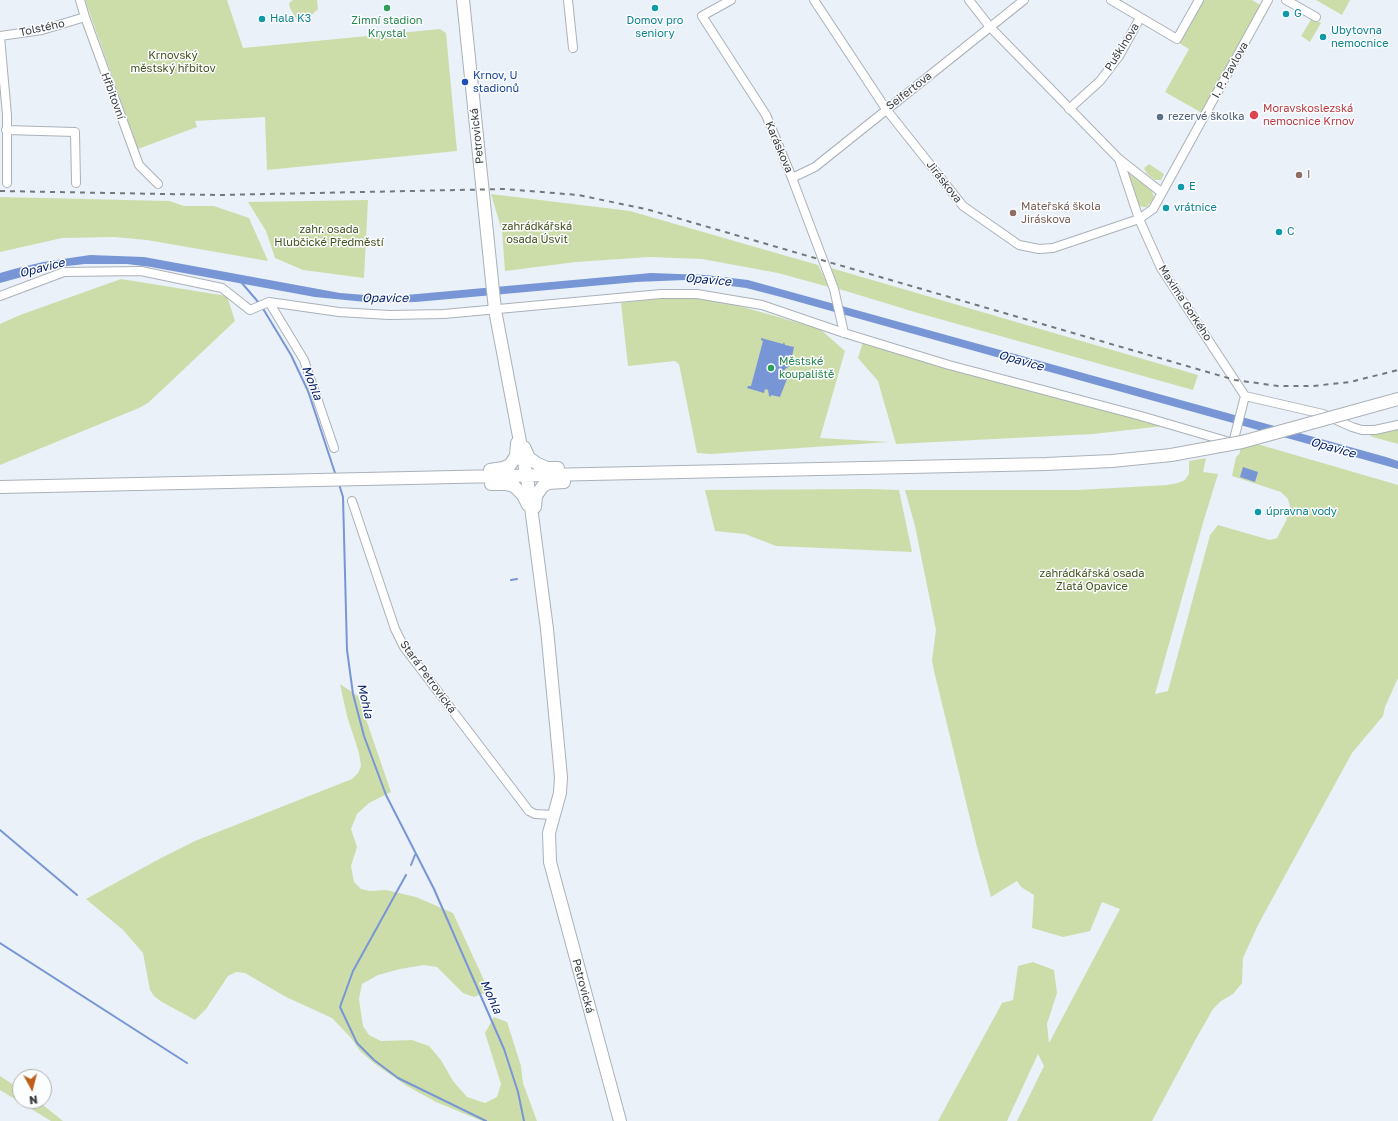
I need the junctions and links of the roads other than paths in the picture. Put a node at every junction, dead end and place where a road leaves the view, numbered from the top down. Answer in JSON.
{"nodes":[{"id":1,"x":80,"y":0,"type":"edge"},
{"id":2,"x":463,"y":0,"type":"edge"},
{"id":3,"x":568,"y":0,"type":"edge"},
{"id":4,"x":731,"y":0,"type":"edge"},
{"id":5,"x":814,"y":0,"type":"edge"},
{"id":6,"x":969,"y":0,"type":"edge"},
{"id":7,"x":1024,"y":0,"type":"edge"},
{"id":8,"x":1110,"y":0,"type":"edge"},
{"id":9,"x":1199,"y":0,"type":"edge"},
{"id":10,"x":1268,"y":0,"type":"edge"},
{"id":11,"x":1286,"y":0,"type":"edge"},
{"id":12,"x":1316,"y":17,"type":"dead end"},
{"id":13,"x":84,"y":18,"type":"junction"},
{"id":14,"x":1140,"y":18,"type":"junction"},
{"id":15,"x":990,"y":27,"type":"junction"},
{"id":16,"x":0,"y":36,"type":"edge"},
{"id":17,"x":573,"y":48,"type":"dead end"},
{"id":18,"x":886,"y":108,"type":"junction"},
{"id":19,"x":1069,"y":109,"type":"junction"},
{"id":20,"x":6,"y":130,"type":"junction"},
{"id":21,"x":1119,"y":160,"type":"junction"},
{"id":22,"x":792,"y":178,"type":"junction"},
{"id":23,"x":7,"y":183,"type":"dead end"},
{"id":24,"x":76,"y":183,"type":"dead end"},
{"id":25,"x":158,"y":184,"type":"dead end"},
{"id":26,"x":1161,"y":192,"type":"junction"},
{"id":27,"x":1139,"y":219,"type":"junction"},
{"id":28,"x":0,"y":296,"type":"edge"},
{"id":29,"x":267,"y":303,"type":"junction"},
{"id":30,"x":495,"y":308,"type":"junction"},
{"id":31,"x":843,"y":329,"type":"junction"},
{"id":32,"x":1245,"y":396,"type":"junction"},
{"id":33,"x":1398,"y":399,"type":"edge"},
{"id":34,"x":515,"y":418,"type":"junction"},
{"id":35,"x":1398,"y":424,"type":"edge"},
{"id":36,"x":334,"y":448,"type":"dead end"},
{"id":37,"x":653,"y":472,"type":"junction"},
{"id":38,"x":527,"y":475,"type":"junction"},
{"id":39,"x":385,"y":478,"type":"junction"},
{"id":40,"x":0,"y":487,"type":"edge"},
{"id":41,"x":352,"y":501,"type":"dead end"},
{"id":42,"x":536,"y":533,"type":"junction"},
{"id":43,"x":553,"y":815,"type":"junction"},
{"id":44,"x":620,"y":1121,"type":"edge"}],
"edges":[{"from":1,"to":13,"type":"street","name":"Hřbitovní"},
{"from":2,"to":30,"type":"main road","name":"Petrovická"},
{"from":3,"to":17,"type":"street"},
{"from":4,"to":22,"type":"street","name":"Karáskova"},
{"from":5,"to":18,"type":"street","name":"Jiráskova"},
{"from":6,"to":15,"type":"street","name":"Maxima Gorkého"},
{"from":7,"to":15,"type":"street","name":"Seifertova"},
{"from":8,"to":14,"type":"street"},
{"from":9,"to":14,"type":"street"},
{"from":10,"to":26,"type":"street","name":"I. P. Pavlova"},
{"from":11,"to":12,"type":"street"},
{"from":13,"to":16,"type":"street","name":"Tolstého"},
{"from":13,"to":25,"type":"street","name":"Hřbitovní"},
{"from":14,"to":19,"type":"street","name":"Puškinova"},
{"from":15,"to":18,"type":"street","name":"Seifertova"},
{"from":15,"to":19,"type":"street","name":"Maxima Gorkého"},
{"from":16,"to":20,"type":"street"},
{"from":18,"to":22,"type":"street","name":"Seifertova"},
{"from":18,"to":27,"type":"street","name":"Jiráskova"},
{"from":19,"to":21,"type":"street","name":"Maxima Gorkého"},
{"from":20,"to":23,"type":"street"},
{"from":20,"to":24,"type":"street"},
{"from":21,"to":26,"type":"street","name":"Maxima Gorkého"},
{"from":21,"to":27,"type":"street","name":"Maxima Gorkého"},
{"from":22,"to":31,"type":"street","name":"Karáskova"},
{"from":26,"to":27,"type":"street","name":"I. P. Pavlova"},
{"from":27,"to":32,"type":"street","name":"Maxima Gorkého"},
{"from":28,"to":29,"type":"street"},
{"from":29,"to":30,"type":"street"},
{"from":29,"to":36,"type":"street"},
{"from":30,"to":31,"type":"street"},
{"from":30,"to":34,"type":"main road","name":"Petrovická"},
{"from":31,"to":32,"type":"street"},
{"from":32,"to":35,"type":"street"},
{"from":33,"to":37,"type":"main road","bridge":true},
{"from":34,"to":37,"type":"main road"},
{"from":34,"to":38,"type":"main road"},
{"from":34,"to":39,"type":"main road"},
{"from":37,"to":38,"type":"main road"},
{"from":37,"to":42,"type":"main road"},
{"from":38,"to":39,"type":"main road"},
{"from":38,"to":42,"type":"main road"},
{"from":39,"to":40,"type":"main road"},
{"from":39,"to":42,"type":"main road"},
{"from":41,"to":43,"type":"street","name":"Stará Petrovická"},
{"from":42,"to":43,"type":"main road","name":"Petrovická"},
{"from":43,"to":44,"type":"main road","name":"Petrovická"}]}
